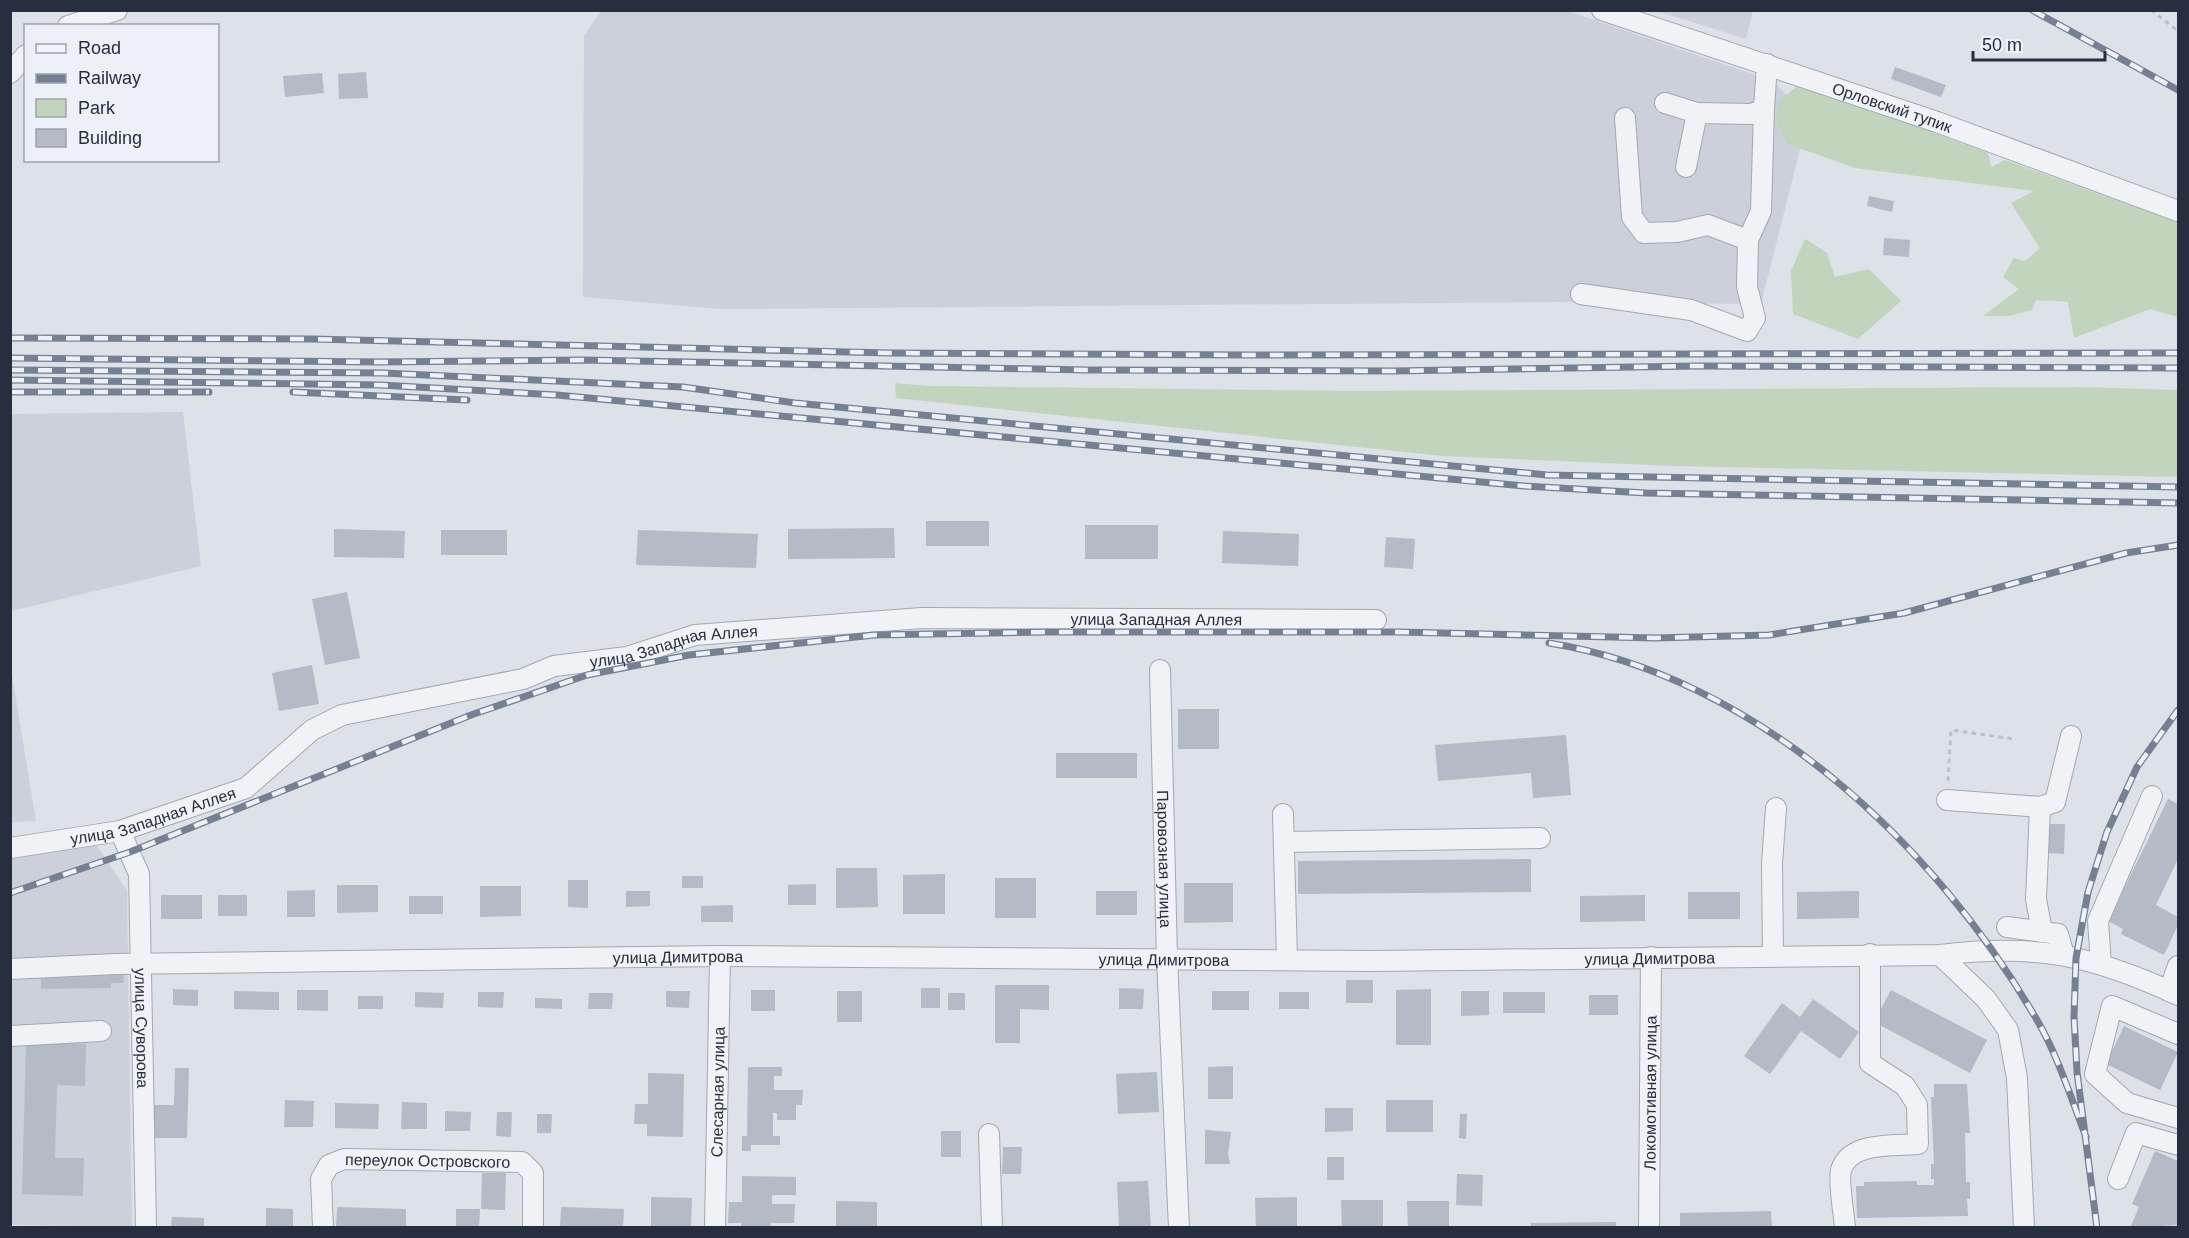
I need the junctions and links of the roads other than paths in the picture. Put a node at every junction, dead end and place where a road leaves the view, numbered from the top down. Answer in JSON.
{"nodes":[{"id":1,"x":117,"y":10,"type":"edge"},
{"id":2,"x":1602,"y":10,"type":"edge"},
{"id":3,"x":74,"y":24,"type":"edge"},
{"id":4,"x":24,"y":57,"type":"edge"},
{"id":5,"x":1767,"y":64,"type":"junction"},
{"id":6,"x":10,"y":73,"type":"edge"},
{"id":7,"x":1665,"y":103,"type":"dead end"},
{"id":8,"x":1764,"y":109,"type":"junction"},
{"id":9,"x":1697,"y":113,"type":"junction"},
{"id":10,"x":1625,"y":118,"type":"dead end"},
{"id":11,"x":1686,"y":167,"type":"dead end"},
{"id":12,"x":2178,"y":211,"type":"edge"},
{"id":13,"x":1748,"y":240,"type":"junction"},
{"id":14,"x":1581,"y":294,"type":"dead end"},
{"id":15,"x":1376,"y":620,"type":"dead end"},
{"id":16,"x":1160,"y":670,"type":"dead end"},
{"id":17,"x":2071,"y":736,"type":"dead end"},
{"id":18,"x":2152,"y":796,"type":"dead end"},
{"id":19,"x":1947,"y":800,"type":"road end"},
{"id":20,"x":2040,"y":807,"type":"junction"},
{"id":21,"x":1776,"y":808,"type":"dead end"},
{"id":22,"x":1283,"y":814,"type":"dead end"},
{"id":23,"x":120,"y":831,"type":"junction"},
{"id":24,"x":1540,"y":838,"type":"dead end"},
{"id":25,"x":1284,"y":842,"type":"junction"},
{"id":26,"x":10,"y":848,"type":"edge"},
{"id":27,"x":2007,"y":927,"type":"dead end"},
{"id":28,"x":2042,"y":932,"type":"junction"},
{"id":29,"x":1870,"y":954,"type":"junction"},
{"id":30,"x":1773,"y":955,"type":"junction"},
{"id":31,"x":1940,"y":955,"type":"junction"},
{"id":32,"x":2064,"y":955,"type":"junction"},
{"id":33,"x":720,"y":956,"type":"junction"},
{"id":34,"x":1652,"y":957,"type":"junction"},
{"id":35,"x":1167,"y":958,"type":"junction"},
{"id":36,"x":1287,"y":960,"type":"junction"},
{"id":37,"x":140,"y":964,"type":"junction"},
{"id":38,"x":2101,"y":964,"type":"junction"},
{"id":39,"x":2178,"y":966,"type":"edge"},
{"id":40,"x":10,"y":969,"type":"edge"},
{"id":41,"x":2174,"y":993,"type":"edge"},
{"id":42,"x":101,"y":1031,"type":"dead end"},
{"id":43,"x":2178,"y":1034,"type":"edge"},
{"id":44,"x":10,"y":1036,"type":"edge"},
{"id":45,"x":2178,"y":1118,"type":"edge"},
{"id":46,"x":989,"y":1134,"type":"dead end"},
{"id":47,"x":2178,"y":1145,"type":"edge"},
{"id":48,"x":2118,"y":1179,"type":"dead end"},
{"id":49,"x":146,"y":1227,"type":"edge"},
{"id":50,"x":323,"y":1227,"type":"edge"},
{"id":51,"x":533,"y":1227,"type":"edge"},
{"id":52,"x":716,"y":1227,"type":"edge"},
{"id":53,"x":992,"y":1227,"type":"edge"},
{"id":54,"x":1179,"y":1227,"type":"edge"},
{"id":55,"x":1649,"y":1227,"type":"edge"},
{"id":56,"x":1845,"y":1227,"type":"edge"},
{"id":57,"x":2024,"y":1227,"type":"edge"}],
"edges":[{"from":1,"to":3,"type":"street"},
{"from":2,"to":5,"type":"street","name":"Орловский тупик"},
{"from":4,"to":6,"type":"street"},
{"from":5,"to":8,"type":"street"},
{"from":5,"to":12,"type":"street","name":"Орловский тупик"},
{"from":7,"to":9,"type":"street"},
{"from":8,"to":9,"type":"street"},
{"from":8,"to":13,"type":"street"},
{"from":9,"to":11,"type":"street"},
{"from":10,"to":13,"type":"street"},
{"from":13,"to":14,"type":"street"},
{"from":15,"to":23,"type":"street","name":"улица Западная Аллея"},
{"from":16,"to":35,"type":"street","name":"Паровозная улица"},
{"from":17,"to":20,"type":"street"},
{"from":18,"to":38,"type":"street"},
{"from":19,"to":20,"type":"street"},
{"from":20,"to":28,"type":"street"},
{"from":21,"to":30,"type":"street"},
{"from":22,"to":25,"type":"street"},
{"from":23,"to":26,"type":"street","name":"улица Западная Аллея"},
{"from":23,"to":37,"type":"street","name":"улица Суворова"},
{"from":24,"to":25,"type":"street"},
{"from":25,"to":36,"type":"street"},
{"from":27,"to":28,"type":"street"},
{"from":28,"to":32,"type":"street"},
{"from":29,"to":30,"type":"street","name":"улица Димитрова"},
{"from":29,"to":31,"type":"street","name":"улица Димитрова"},
{"from":29,"to":56,"type":"street"},
{"from":30,"to":34,"type":"street","name":"улица Димитрова"},
{"from":31,"to":32,"type":"street","name":"улица Димитрова"},
{"from":31,"to":57,"type":"street"},
{"from":32,"to":38,"type":"street","name":"улица Димитрова"},
{"from":33,"to":35,"type":"street","name":"улица Димитрова"},
{"from":33,"to":37,"type":"street","name":"улица Димитрова"},
{"from":33,"to":52,"type":"street","name":"Слесарная улица"},
{"from":34,"to":36,"type":"street","name":"улица Димитрова"},
{"from":34,"to":55,"type":"street","name":"Локомотивная улица"},
{"from":35,"to":36,"type":"street","name":"улица Димитрова"},
{"from":35,"to":54,"type":"street","name":"Паровозная улица"},
{"from":37,"to":40,"type":"street","name":"улица Димитрова"},
{"from":37,"to":49,"type":"street","name":"улица Суворова"},
{"from":38,"to":41,"type":"street","name":"улица Димитрова"},
{"from":39,"to":41,"type":"street"},
{"from":42,"to":44,"type":"street"},
{"from":43,"to":45,"type":"street"},
{"from":46,"to":53,"type":"street"},
{"from":47,"to":48,"type":"street"},
{"from":50,"to":51,"type":"street","name":"переулок Островского"}]}
